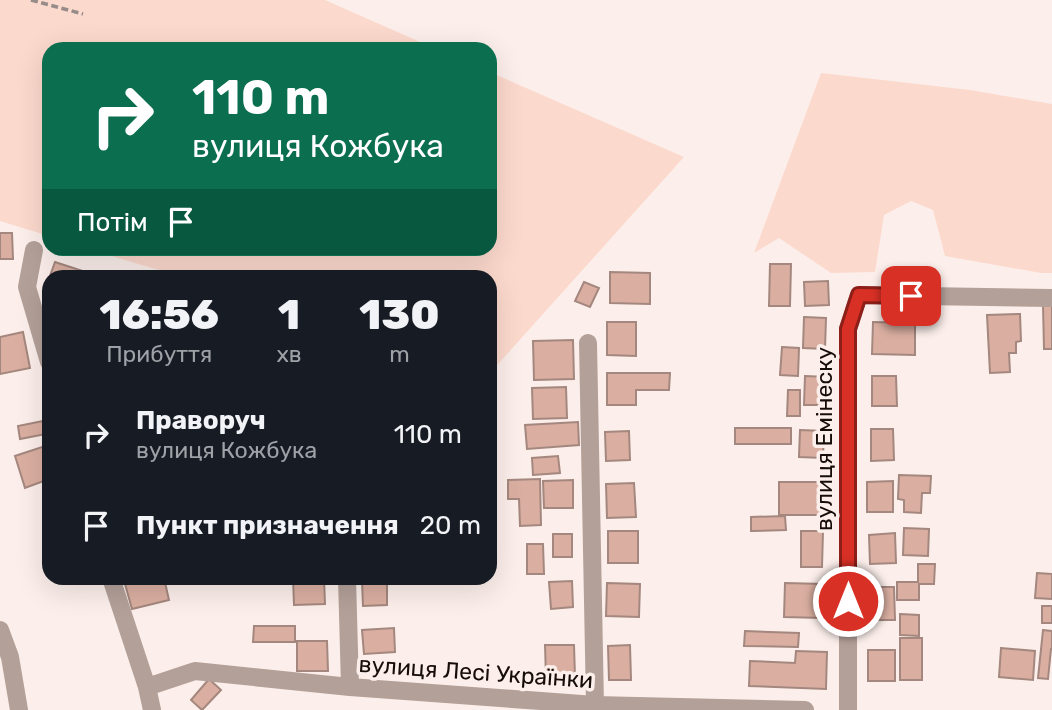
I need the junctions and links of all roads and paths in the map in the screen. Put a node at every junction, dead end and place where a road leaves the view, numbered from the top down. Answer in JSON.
{"nodes":[{"id":1,"x":31,"y":0,"type":"edge"},
{"id":2,"x":83,"y":14,"type":"dead end"},
{"id":3,"x":34,"y":250,"type":"dead end"},
{"id":4,"x":1052,"y":298,"type":"edge"},
{"id":5,"x":42,"y":338,"type":"edge"},
{"id":6,"x":587,"y":343,"type":"dead end"},
{"id":7,"x":113,"y":585,"type":"edge"},
{"id":8,"x":347,"y":585,"type":"edge"},
{"id":9,"x":0,"y":630,"type":"edge"},
{"id":10,"x":147,"y":687,"type":"junction"},
{"id":11,"x":349,"y":687,"type":"junction"},
{"id":12,"x":594,"y":705,"type":"junction"},
{"id":13,"x":19,"y":710,"type":"edge"},
{"id":14,"x":152,"y":710,"type":"edge"},
{"id":15,"x":805,"y":710,"type":"edge"},
{"id":16,"x":848,"y":710,"type":"edge"}],
"edges":[{"from":1,"to":2,"type":"path"},
{"from":3,"to":5,"type":"street"},
{"from":4,"to":16,"type":"street","name":"вулиця Емінеску"},
{"from":6,"to":12,"type":"street"},
{"from":7,"to":10,"type":"street"},
{"from":8,"to":11,"type":"street"},
{"from":9,"to":13,"type":"street"},
{"from":10,"to":11,"type":"street","name":"вулиця Лесі Українки"},
{"from":10,"to":14,"type":"street"},
{"from":11,"to":12,"type":"street","name":"вулиця Лесі Українки"},
{"from":12,"to":15,"type":"street","name":"вулиця Лесі Українки"}]}
